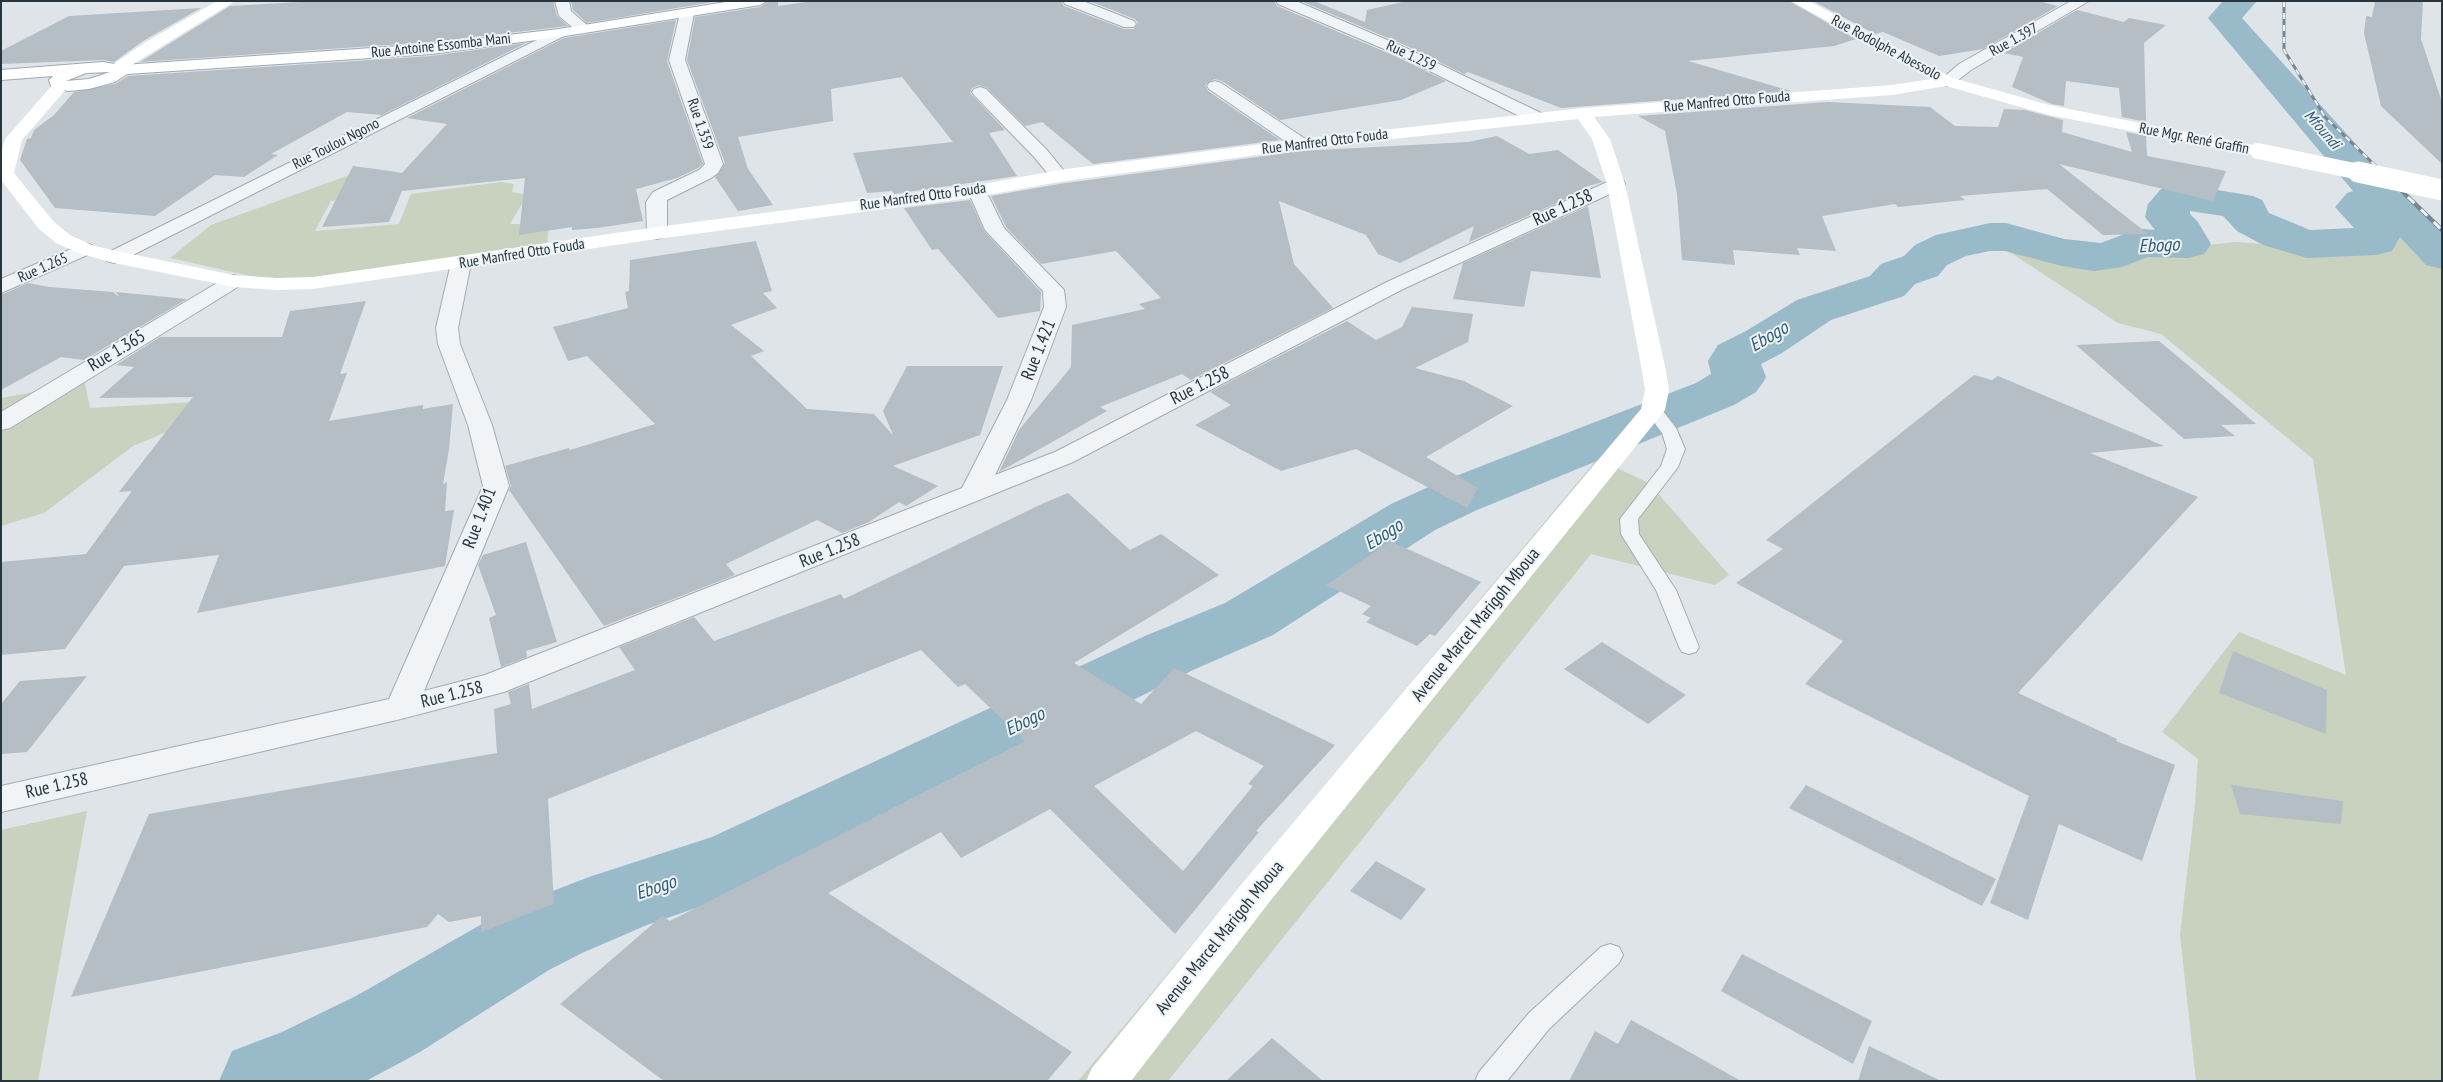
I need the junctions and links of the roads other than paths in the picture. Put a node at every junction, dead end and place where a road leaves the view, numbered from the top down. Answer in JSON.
{"nodes":[{"id":1,"x":228,"y":1,"type":"edge"},
{"id":2,"x":562,"y":1,"type":"edge"},
{"id":3,"x":760,"y":1,"type":"edge"},
{"id":4,"x":1070,"y":1,"type":"edge"},
{"id":5,"x":1284,"y":1,"type":"edge"},
{"id":6,"x":1798,"y":1,"type":"edge"},
{"id":7,"x":2082,"y":1,"type":"edge"},
{"id":8,"x":686,"y":13,"type":"junction"},
{"id":9,"x":1129,"y":24,"type":"dead end"},
{"id":10,"x":583,"y":29,"type":"junction"},
{"id":11,"x":560,"y":33,"type":"junction"},
{"id":12,"x":149,"y":46,"type":"junction"},
{"id":13,"x":117,"y":71,"type":"junction"},
{"id":14,"x":1,"y":75,"type":"edge"},
{"id":15,"x":85,"y":77,"type":"junction"},
{"id":16,"x":1948,"y":81,"type":"junction"},
{"id":17,"x":59,"y":84,"type":"junction"},
{"id":18,"x":1215,"y":86,"type":"dead end"},
{"id":19,"x":980,"y":92,"type":"dead end"},
{"id":20,"x":37,"y":112,"type":"junction"},
{"id":21,"x":1583,"y":113,"type":"junction"},
{"id":22,"x":1535,"y":118,"type":"junction"},
{"id":23,"x":1301,"y":144,"type":"junction"},
{"id":24,"x":3,"y":173,"type":"edge"},
{"id":25,"x":1059,"y":176,"type":"junction"},
{"id":26,"x":1616,"y":184,"type":"junction"},
{"id":27,"x":977,"y":190,"type":"junction"},
{"id":28,"x":2442,"y":190,"type":"edge"},
{"id":29,"x":657,"y":233,"type":"junction"},
{"id":30,"x":86,"y":249,"type":"junction"},
{"id":31,"x":114,"y":257,"type":"junction"},
{"id":32,"x":461,"y":263,"type":"junction"},
{"id":33,"x":234,"y":281,"type":"junction"},
{"id":34,"x":1,"y":286,"type":"edge"},
{"id":35,"x":1653,"y":410,"type":"junction"},
{"id":36,"x":1,"y":423,"type":"edge"},
{"id":37,"x":972,"y":495,"type":"junction"},
{"id":38,"x":1689,"y":647,"type":"dead end"},
{"id":39,"x":401,"y":708,"type":"junction"},
{"id":40,"x":1,"y":799,"type":"edge"},
{"id":41,"x":1610,"y":955,"type":"dead end"},
{"id":42,"x":1106,"y":1081,"type":"edge"},
{"id":43,"x":1488,"y":1081,"type":"edge"}],
"edges":[{"from":1,"to":12,"type":"street"},
{"from":2,"to":10,"type":"street"},
{"from":3,"to":8,"type":"street","name":"Rue Antoine Essomba Mani"},
{"from":4,"to":9,"type":"street"},
{"from":5,"to":22,"type":"street","name":"Rue 1.259"},
{"from":6,"to":16,"type":"street","name":"Rue Rodolphe Abessolo"},
{"from":7,"to":16,"type":"street","name":"Rue 1.397"},
{"from":8,"to":10,"type":"street","name":"Rue Antoine Essomba Mani"},
{"from":8,"to":29,"type":"street","name":"Rue 1.359"},
{"from":10,"to":11,"type":"street","name":"Rue Antoine Essomba Mani"},
{"from":11,"to":13,"type":"street","name":"Rue Antoine Essomba Mani"},
{"from":11,"to":31,"type":"street","name":"Rue Toulou Ngono"},
{"from":12,"to":13,"type":"street"},
{"from":12,"to":15,"type":"street"},
{"from":13,"to":15,"type":"street"},
{"from":14,"to":15,"type":"street"},
{"from":14,"to":17,"type":"street"},
{"from":15,"to":17,"type":"street","name":"Rue Manfred Otto Fouda"},
{"from":15,"to":20,"type":"street"},
{"from":16,"to":21,"type":"street","name":"Rue Manfred Otto Fouda"},
{"from":16,"to":28,"type":"street","name":"Rue Mgr. René Graffin","bridge":true},
{"from":17,"to":20,"type":"street","name":"Rue Manfred Otto Fouda"},
{"from":18,"to":23,"type":"street"},
{"from":19,"to":25,"type":"street"},
{"from":20,"to":24,"type":"street","name":"Rue Manfred Otto Fouda"},
{"from":21,"to":22,"type":"street","name":"Rue Manfred Otto Fouda"},
{"from":21,"to":26,"type":"street"},
{"from":22,"to":23,"type":"street","name":"Rue Manfred Otto Fouda"},
{"from":23,"to":25,"type":"street","name":"Rue Manfred Otto Fouda"},
{"from":24,"to":30,"type":"street","name":"Rue Manfred Otto Fouda"},
{"from":25,"to":27,"type":"street","name":"Rue Manfred Otto Fouda"},
{"from":26,"to":35,"type":"street"},
{"from":26,"to":37,"type":"street","name":"Rue 1.258"},
{"from":27,"to":29,"type":"street","name":"Rue Manfred Otto Fouda"},
{"from":27,"to":37,"type":"street","name":"Rue 1.421"},
{"from":29,"to":32,"type":"street","name":"Rue Manfred Otto Fouda"},
{"from":30,"to":31,"type":"street","name":"Rue Manfred Otto Fouda"},
{"from":30,"to":34,"type":"street","name":"Rue 1.265"},
{"from":31,"to":33,"type":"street","name":"Rue Manfred Otto Fouda"},
{"from":32,"to":33,"type":"street","name":"Rue Manfred Otto Fouda"},
{"from":32,"to":39,"type":"street","name":"Rue 1.401"},
{"from":33,"to":36,"type":"street","name":"Rue 1.365"},
{"from":35,"to":38,"type":"lane"},
{"from":35,"to":42,"type":"street","name":"Avenue Marcel Marigoh Mboua"},
{"from":37,"to":39,"type":"street","name":"Rue 1.258"},
{"from":39,"to":40,"type":"street","name":"Rue 1.258"},
{"from":41,"to":43,"type":"lane"}]}
